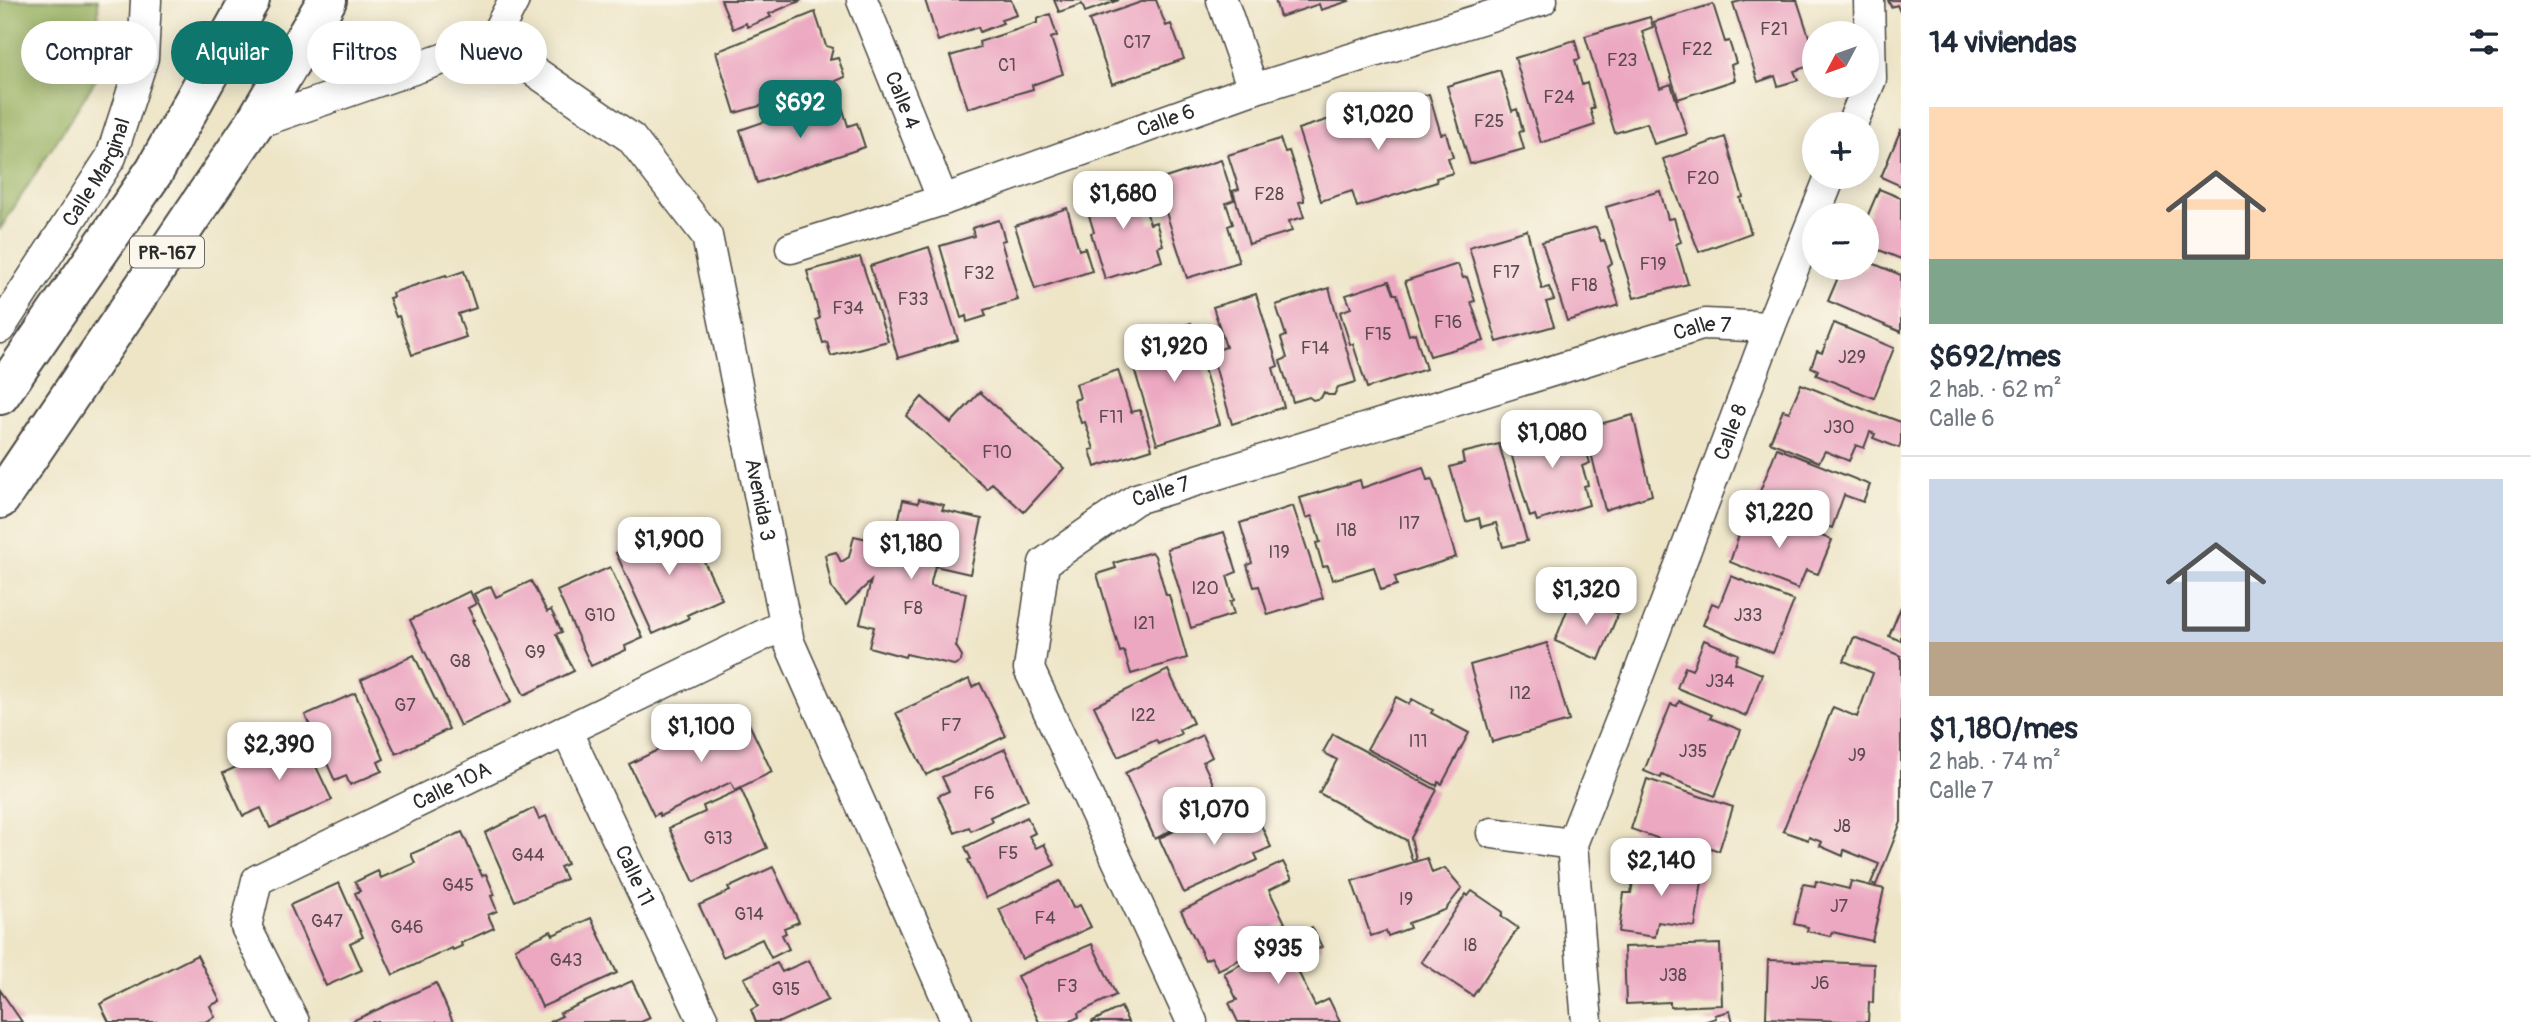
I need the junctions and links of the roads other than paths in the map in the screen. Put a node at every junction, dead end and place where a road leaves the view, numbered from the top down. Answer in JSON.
{"nodes":[{"id":1,"x":146,"y":0,"type":"edge"},
{"id":2,"x":250,"y":0,"type":"edge"},
{"id":3,"x":327,"y":0,"type":"edge"},
{"id":4,"x":514,"y":0,"type":"edge"},
{"id":5,"x":862,"y":0,"type":"edge"},
{"id":6,"x":1223,"y":0,"type":"edge"},
{"id":7,"x":1542,"y":0,"type":"edge"},
{"id":8,"x":1869,"y":0,"type":"edge"},
{"id":9,"x":503,"y":21,"type":"edge"},
{"id":10,"x":435,"y":62,"type":"edge"},
{"id":11,"x":547,"y":80,"type":"edge"},
{"id":12,"x":1253,"y":89,"type":"junction"},
{"id":13,"x":1857,"y":112,"type":"edge"},
{"id":14,"x":254,"y":124,"type":"junction"},
{"id":15,"x":1825,"y":189,"type":"edge"},
{"id":16,"x":943,"y":200,"type":"junction"},
{"id":17,"x":791,"y":248,"type":"dead end"},
{"id":18,"x":1770,"y":327,"type":"junction"},
{"id":19,"x":0,"y":328,"type":"edge"},
{"id":20,"x":0,"y":395,"type":"edge"},
{"id":21,"x":0,"y":499,"type":"edge"},
{"id":22,"x":786,"y":624,"type":"junction"},
{"id":23,"x":566,"y":730,"type":"junction"},
{"id":24,"x":1492,"y":833,"type":"dead end"},
{"id":25,"x":1572,"y":844,"type":"junction"},
{"id":26,"x":294,"y":1022,"type":"edge"},
{"id":27,"x":704,"y":1022,"type":"edge"},
{"id":28,"x":957,"y":1022,"type":"edge"},
{"id":29,"x":1192,"y":1022,"type":"edge"},
{"id":30,"x":1587,"y":1022,"type":"edge"}],
"edges":[{"from":1,"to":19,"type":"street","name":"Calle Marginal"},
{"from":2,"to":20,"type":"highway","number":"PR-167"},
{"from":3,"to":14,"type":"highway","number":"PR-167"},
{"from":4,"to":9,"type":"street"},
{"from":5,"to":16,"type":"street","name":"Calle 4"},
{"from":6,"to":12,"type":"street"},
{"from":7,"to":12,"type":"street","name":"Calle 6"},
{"from":8,"to":13,"type":"street"},
{"from":10,"to":14,"type":"street"},
{"from":11,"to":22,"type":"street","name":"Avenida 3"},
{"from":12,"to":16,"type":"street","name":"Calle 6"},
{"from":14,"to":21,"type":"highway","number":"PR-167"},
{"from":15,"to":18,"type":"street","name":"Calle 8"},
{"from":16,"to":17,"type":"street","name":"Calle 6"},
{"from":18,"to":25,"type":"street","name":"Calle 8"},
{"from":18,"to":29,"type":"street","name":"Calle 7"},
{"from":22,"to":23,"type":"street","name":"Calle 10A"},
{"from":22,"to":28,"type":"street","name":"Avenida 3"},
{"from":23,"to":26,"type":"street","name":"Calle 10A"},
{"from":23,"to":27,"type":"street","name":"Calle 11"},
{"from":24,"to":25,"type":"street"},
{"from":25,"to":30,"type":"street","name":"Calle 8"}]}
